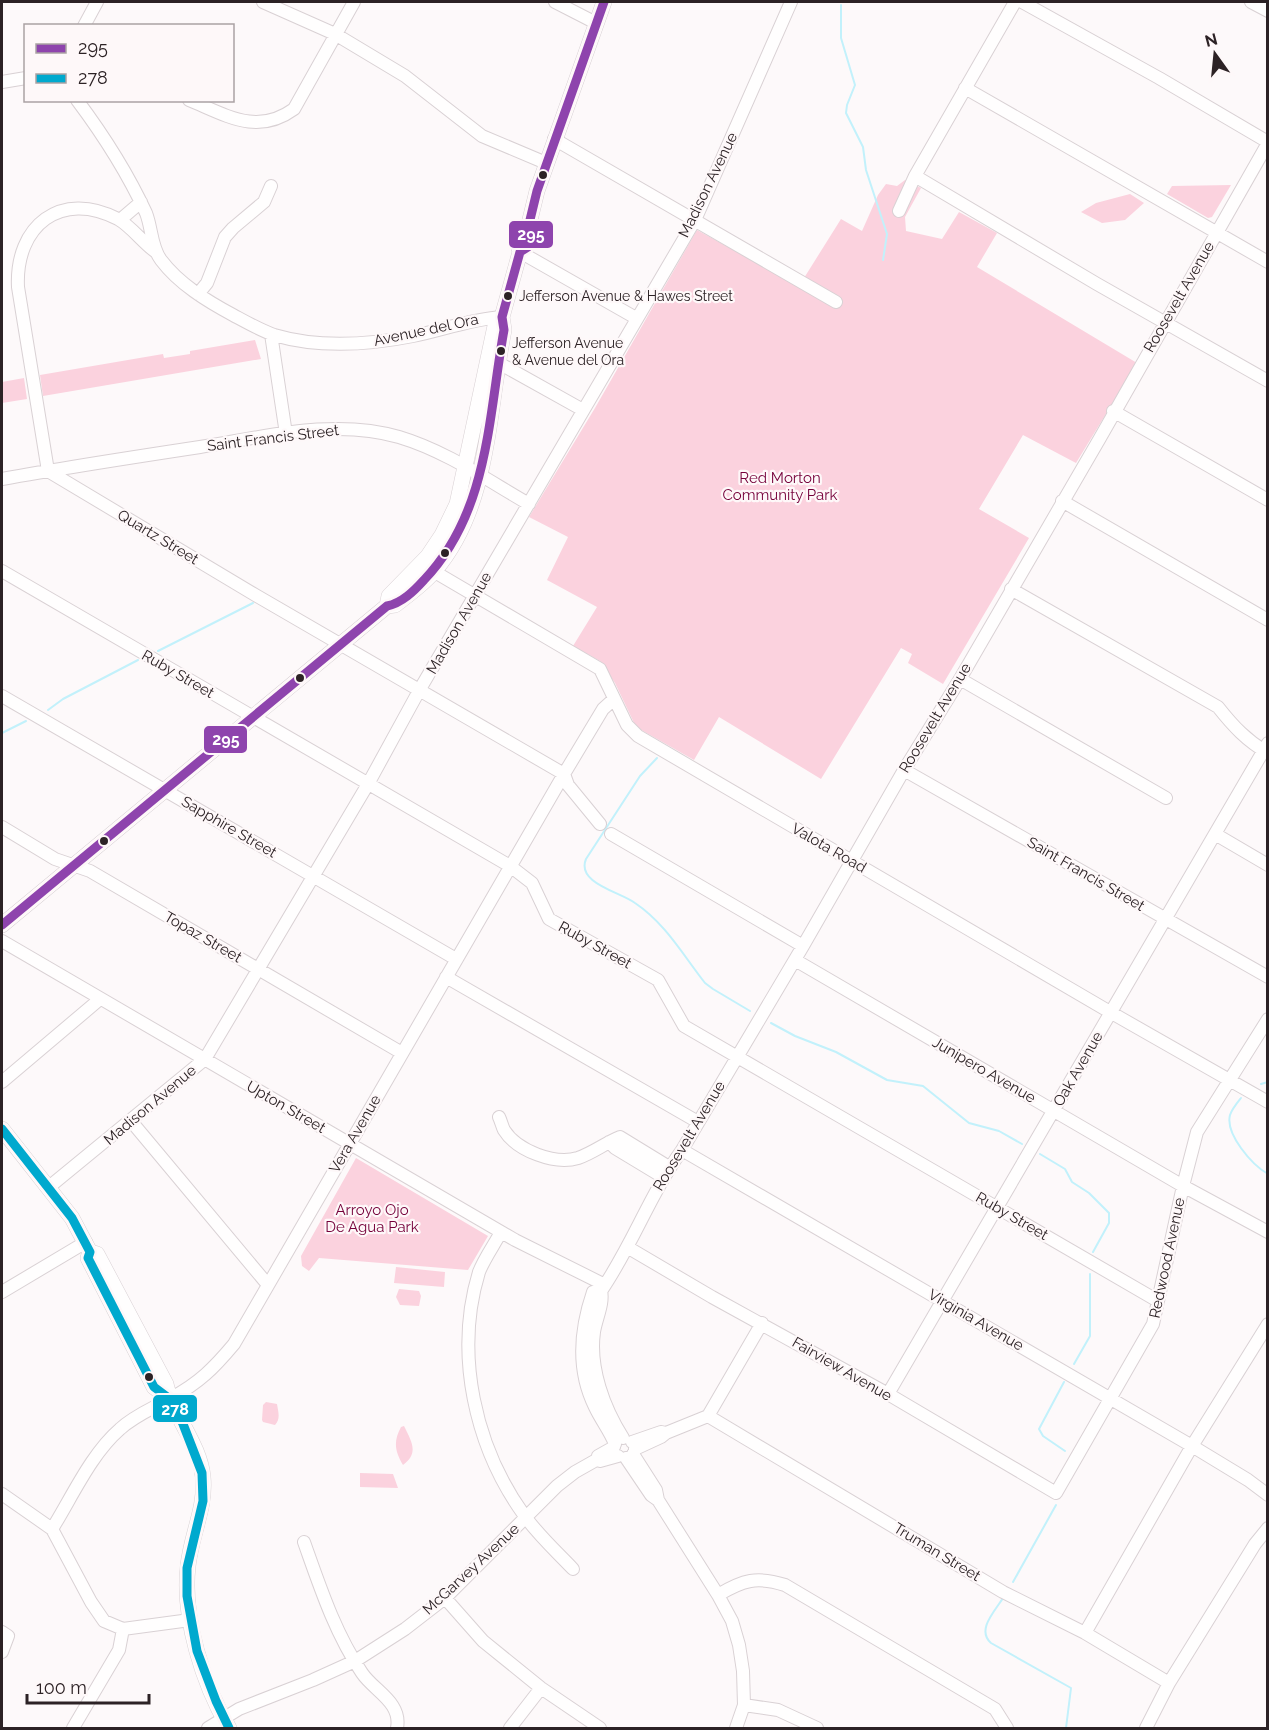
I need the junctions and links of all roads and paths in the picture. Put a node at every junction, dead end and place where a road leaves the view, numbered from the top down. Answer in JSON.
{"nodes":[{"id":1,"x":97,"y":2,"type":"edge"},
{"id":2,"x":263,"y":2,"type":"edge"},
{"id":3,"x":354,"y":2,"type":"edge"},
{"id":4,"x":555,"y":2,"type":"edge"},
{"id":5,"x":604,"y":2,"type":"edge"},
{"id":6,"x":791,"y":2,"type":"edge"},
{"id":7,"x":1015,"y":2,"type":"edge"},
{"id":8,"x":1023,"y":2,"type":"edge"},
{"id":9,"x":1251,"y":2,"type":"edge"},
{"id":10,"x":1268,"y":12,"type":"edge"},
{"id":11,"x":596,"y":23,"type":"junction"},
{"id":12,"x":85,"y":24,"type":"edge"},
{"id":13,"x":335,"y":34,"type":"junction"},
{"id":14,"x":24,"y":78,"type":"edge"},
{"id":15,"x":2,"y":82,"type":"edge"},
{"id":16,"x":965,"y":88,"type":"junction"},
{"id":17,"x":78,"y":102,"type":"edge"},
{"id":18,"x":194,"y":102,"type":"edge"},
{"id":19,"x":554,"y":139,"type":"junction"},
{"id":20,"x":1268,"y":143,"type":"edge"},
{"id":21,"x":546,"y":163,"type":"junction"},
{"id":22,"x":915,"y":176,"type":"junction"},
{"id":23,"x":272,"y":186,"type":"dead end"},
{"id":24,"x":141,"y":202,"type":"junction"},
{"id":25,"x":900,"y":211,"type":"dead end"},
{"id":26,"x":120,"y":220,"type":"junction"},
{"id":27,"x":695,"y":220,"type":"junction"},
{"id":28,"x":1216,"y":232,"type":"junction"},
{"id":29,"x":156,"y":252,"type":"junction"},
{"id":30,"x":520,"y":252,"type":"junction"},
{"id":31,"x":1268,"y":262,"type":"edge"},
{"id":32,"x":198,"y":294,"type":"junction"},
{"id":33,"x":836,"y":302,"type":"dead end"},
{"id":34,"x":502,"y":316,"type":"junction"},
{"id":35,"x":636,"y":318,"type":"junction"},
{"id":36,"x":1164,"y":322,"type":"junction"},
{"id":37,"x":271,"y":334,"type":"junction"},
{"id":38,"x":497,"y":362,"type":"junction"},
{"id":39,"x":1268,"y":381,"type":"edge"},
{"id":40,"x":583,"y":410,"type":"junction"},
{"id":41,"x":1113,"y":411,"type":"junction"},
{"id":42,"x":286,"y":434,"type":"junction"},
{"id":43,"x":48,"y":471,"type":"junction"},
{"id":44,"x":473,"y":472,"type":"junction"},
{"id":45,"x":2,"y":479,"type":"edge"},
{"id":46,"x":1268,"y":500,"type":"edge"},
{"id":47,"x":1062,"y":501,"type":"junction"},
{"id":48,"x":529,"y":504,"type":"junction"},
{"id":49,"x":428,"y":568,"type":"junction"},
{"id":50,"x":2,"y":571,"type":"edge"},
{"id":51,"x":1011,"y":589,"type":"junction"},
{"id":52,"x":474,"y":596,"type":"junction"},
{"id":53,"x":1268,"y":620,"type":"edge"},
{"id":54,"x":341,"y":644,"type":"junction"},
{"id":55,"x":960,"y":679,"type":"junction"},
{"id":56,"x":420,"y":689,"type":"junction"},
{"id":57,"x":2,"y":696,"type":"edge"},
{"id":58,"x":614,"y":699,"type":"junction"},
{"id":59,"x":252,"y":717,"type":"junction"},
{"id":60,"x":1266,"y":749,"type":"edge"},
{"id":61,"x":904,"y":770,"type":"junction"},
{"id":62,"x":564,"y":774,"type":"junction"},
{"id":63,"x":368,"y":784,"type":"junction"},
{"id":64,"x":164,"y":790,"type":"junction"},
{"id":65,"x":1166,"y":798,"type":"dead end"},
{"id":66,"x":600,"y":824,"type":"dead end"},
{"id":67,"x":2,"y":827,"type":"edge"},
{"id":68,"x":611,"y":834,"type":"dead end"},
{"id":69,"x":1215,"y":834,"type":"junction"},
{"id":70,"x":852,"y":861,"type":"junction"},
{"id":71,"x":74,"y":865,"type":"junction"},
{"id":72,"x":1268,"y":865,"type":"edge"},
{"id":73,"x":510,"y":866,"type":"junction"},
{"id":74,"x":313,"y":875,"type":"junction"},
{"id":75,"x":1164,"y":920,"type":"junction"},
{"id":76,"x":2,"y":925,"type":"edge"},
{"id":77,"x":2,"y":941,"type":"edge"},
{"id":78,"x":804,"y":946,"type":"junction"},
{"id":79,"x":456,"y":959,"type":"junction"},
{"id":80,"x":795,"y":960,"type":"junction"},
{"id":81,"x":259,"y":969,"type":"junction"},
{"id":82,"x":446,"y":977,"type":"junction"},
{"id":83,"x":1268,"y":977,"type":"edge"},
{"id":84,"x":100,"y":999,"type":"junction"},
{"id":85,"x":1110,"y":1012,"type":"junction"},
{"id":86,"x":1268,"y":1019,"type":"edge"},
{"id":87,"x":402,"y":1053,"type":"junction"},
{"id":88,"x":736,"y":1057,"type":"junction"},
{"id":89,"x":205,"y":1059,"type":"junction"},
{"id":90,"x":1230,"y":1080,"type":"junction"},
{"id":91,"x":2,"y":1082,"type":"edge"},
{"id":92,"x":1268,"y":1102,"type":"edge"},
{"id":93,"x":1054,"y":1110,"type":"junction"},
{"id":94,"x":499,"y":1117,"type":"dead end"},
{"id":95,"x":131,"y":1120,"type":"junction"},
{"id":96,"x":698,"y":1122,"type":"junction"},
{"id":97,"x":2,"y":1129,"type":"edge"},
{"id":98,"x":349,"y":1144,"type":"junction"},
{"id":99,"x":682,"y":1150,"type":"junction"},
{"id":100,"x":666,"y":1172,"type":"junction"},
{"id":101,"x":1183,"y":1186,"type":"junction"},
{"id":102,"x":49,"y":1187,"type":"junction"},
{"id":103,"x":997,"y":1208,"type":"junction"},
{"id":104,"x":1268,"y":1232,"type":"edge"},
{"id":105,"x":501,"y":1233,"type":"junction"},
{"id":106,"x":88,"y":1247,"type":"junction"},
{"id":107,"x":627,"y":1247,"type":"junction"},
{"id":108,"x":268,"y":1285,"type":"junction"},
{"id":109,"x":603,"y":1288,"type":"junction"},
{"id":110,"x":2,"y":1292,"type":"edge"},
{"id":111,"x":941,"y":1300,"type":"junction"},
{"id":112,"x":1158,"y":1301,"type":"junction"},
{"id":113,"x":762,"y":1323,"type":"junction"},
{"id":114,"x":1268,"y":1324,"type":"edge"},
{"id":115,"x":888,"y":1394,"type":"junction"},
{"id":116,"x":1110,"y":1398,"type":"junction"},
{"id":117,"x":170,"y":1399,"type":"junction"},
{"id":118,"x":708,"y":1416,"type":"junction"},
{"id":119,"x":1192,"y":1446,"type":"junction"},
{"id":120,"x":624,"y":1449,"type":"junction"},
{"id":121,"x":1056,"y":1493,"type":"joint"},
{"id":122,"x":2,"y":1494,"type":"edge"},
{"id":123,"x":1268,"y":1495,"type":"edge"},
{"id":124,"x":525,"y":1517,"type":"junction"},
{"id":125,"x":1268,"y":1528,"type":"edge"},
{"id":126,"x":52,"y":1529,"type":"junction"},
{"id":127,"x":304,"y":1542,"type":"dead end"},
{"id":128,"x":573,"y":1569,"type":"dead end"},
{"id":129,"x":718,"y":1595,"type":"junction"},
{"id":130,"x":445,"y":1598,"type":"junction"},
{"id":131,"x":190,"y":1620,"type":"junction"},
{"id":132,"x":123,"y":1629,"type":"junction"},
{"id":133,"x":2,"y":1632,"type":"edge"},
{"id":134,"x":1085,"y":1633,"type":"junction"},
{"id":135,"x":2,"y":1652,"type":"edge"},
{"id":136,"x":355,"y":1661,"type":"junction"},
{"id":137,"x":1169,"y":1683,"type":"junction"},
{"id":138,"x":541,"y":1688,"type":"junction"},
{"id":139,"x":744,"y":1705,"type":"junction"},
{"id":140,"x":226,"y":1723,"type":"edge"},
{"id":141,"x":73,"y":1728,"type":"edge"},
{"id":142,"x":208,"y":1728,"type":"edge"},
{"id":143,"x":397,"y":1728,"type":"edge"},
{"id":144,"x":510,"y":1728,"type":"edge"},
{"id":145,"x":600,"y":1728,"type":"edge"},
{"id":146,"x":736,"y":1728,"type":"edge"},
{"id":147,"x":817,"y":1728,"type":"edge"},
{"id":148,"x":1007,"y":1728,"type":"edge"},
{"id":149,"x":1146,"y":1728,"type":"edge"}],
"edges":[{"from":1,"to":12,"type":"street"},
{"from":2,"to":13,"type":"street"},
{"from":3,"to":13,"type":"street"},
{"from":4,"to":11,"type":"street"},
{"from":5,"to":11,"type":"main road"},
{"from":6,"to":27,"type":"street","name":"Madison Avenue"},
{"from":7,"to":16,"type":"street"},
{"from":8,"to":20,"type":"street"},
{"from":9,"to":10,"type":"street"},
{"from":11,"to":19,"type":"main road"},
{"from":13,"to":18,"type":"street"},
{"from":13,"to":21,"type":"street"},
{"from":14,"to":15,"type":"street"},
{"from":16,"to":22,"type":"street"},
{"from":16,"to":28,"type":"street"},
{"from":17,"to":24,"type":"street","name":"Avenue del Ora"},
{"from":19,"to":21,"type":"main road"},
{"from":19,"to":27,"type":"street"},
{"from":20,"to":28,"type":"street","name":"Roosevelt Avenue"},
{"from":21,"to":30,"type":"main road"},
{"from":22,"to":25,"type":"street"},
{"from":22,"to":36,"type":"street"},
{"from":23,"to":32,"type":"street"},
{"from":24,"to":26,"type":"street"},
{"from":24,"to":29,"type":"street","name":"Avenue del Ora"},
{"from":26,"to":29,"type":"street"},
{"from":26,"to":43,"type":"street"},
{"from":27,"to":33,"type":"street"},
{"from":27,"to":35,"type":"street","name":"Madison Avenue"},
{"from":28,"to":31,"type":"street"},
{"from":28,"to":36,"type":"street","name":"Roosevelt Avenue"},
{"from":29,"to":32,"type":"street","name":"Avenue del Ora"},
{"from":30,"to":34,"type":"main road"},
{"from":30,"to":35,"type":"street"},
{"from":32,"to":37,"type":"street","name":"Avenue del Ora"},
{"from":34,"to":37,"type":"street","name":"Avenue del Ora"},
{"from":34,"to":38,"type":"main road"},
{"from":34,"to":44,"type":"main road"},
{"from":35,"to":40,"type":"street","name":"Madison Avenue"},
{"from":36,"to":39,"type":"street"},
{"from":36,"to":41,"type":"street","name":"Roosevelt Avenue"},
{"from":37,"to":42,"type":"street"},
{"from":38,"to":40,"type":"street"},
{"from":38,"to":44,"type":"main road"},
{"from":40,"to":48,"type":"street","name":"Madison Avenue"},
{"from":41,"to":46,"type":"street"},
{"from":41,"to":47,"type":"street","name":"Roosevelt Avenue"},
{"from":42,"to":43,"type":"street","name":"Saint Francis Street"},
{"from":42,"to":44,"type":"street","name":"Saint Francis Street"},
{"from":43,"to":45,"type":"street","name":"Saint Francis Street"},
{"from":43,"to":54,"type":"street","name":"Quartz Street"},
{"from":44,"to":48,"type":"street","name":"Saint Francis Street"},
{"from":44,"to":49,"type":"main road"},
{"from":47,"to":51,"type":"street","name":"Roosevelt Avenue"},
{"from":47,"to":53,"type":"street"},
{"from":48,"to":52,"type":"street","name":"Madison Avenue"},
{"from":49,"to":52,"type":"street","name":"Valota Road"},
{"from":49,"to":54,"type":"main road"},
{"from":50,"to":59,"type":"street","name":"Ruby Street"},
{"from":51,"to":55,"type":"street","name":"Roosevelt Avenue"},
{"from":51,"to":60,"type":"street"},
{"from":52,"to":56,"type":"street","name":"Madison Avenue"},
{"from":52,"to":58,"type":"street","name":"Valota Road"},
{"from":54,"to":56,"type":"street","name":"Quartz Street"},
{"from":54,"to":59,"type":"main road"},
{"from":55,"to":61,"type":"street","name":"Roosevelt Avenue"},
{"from":55,"to":65,"type":"street"},
{"from":56,"to":62,"type":"street","name":"Quartz Street"},
{"from":56,"to":63,"type":"street","name":"Madison Avenue"},
{"from":57,"to":64,"type":"street","name":"Sapphire Street"},
{"from":58,"to":62,"type":"street","name":"Vera Avenue"},
{"from":58,"to":70,"type":"street","name":"Valota Road"},
{"from":59,"to":63,"type":"street","name":"Ruby Street"},
{"from":59,"to":64,"type":"main road"},
{"from":60,"to":69,"type":"street","name":"Oak Avenue"},
{"from":61,"to":70,"type":"street","name":"Roosevelt Avenue"},
{"from":61,"to":75,"type":"street","name":"Saint Francis Street"},
{"from":62,"to":66,"type":"street"},
{"from":62,"to":73,"type":"street","name":"Vera Avenue"},
{"from":63,"to":73,"type":"street","name":"Ruby Street"},
{"from":63,"to":74,"type":"street","name":"Madison Avenue"},
{"from":64,"to":71,"type":"main road"},
{"from":64,"to":74,"type":"street","name":"Sapphire Street"},
{"from":67,"to":71,"type":"street","name":"Topaz Street"},
{"from":68,"to":78,"type":"street"},
{"from":69,"to":72,"type":"street"},
{"from":69,"to":75,"type":"street","name":"Oak Avenue"},
{"from":70,"to":78,"type":"street","name":"Roosevelt Avenue"},
{"from":70,"to":85,"type":"street","name":"Valota Road"},
{"from":71,"to":76,"type":"main road"},
{"from":71,"to":81,"type":"street","name":"Topaz Street"},
{"from":73,"to":79,"type":"street","name":"Vera Avenue"},
{"from":73,"to":88,"type":"street","name":"Ruby Street"},
{"from":74,"to":79,"type":"street","name":"Sapphire Street"},
{"from":74,"to":81,"type":"street","name":"Madison Avenue"},
{"from":75,"to":83,"type":"street","name":"Saint Francis Street"},
{"from":75,"to":85,"type":"street","name":"Oak Avenue"},
{"from":77,"to":84,"type":"street","name":"Upton Street"},
{"from":78,"to":80,"type":"street","name":"Roosevelt Avenue"},
{"from":79,"to":82,"type":"street","name":"Vera Avenue"},
{"from":80,"to":88,"type":"street","name":"Roosevelt Avenue"},
{"from":80,"to":93,"type":"street","name":"Junipero Avenue"},
{"from":81,"to":87,"type":"street","name":"Topaz Street"},
{"from":81,"to":89,"type":"street","name":"Madison Avenue"},
{"from":82,"to":87,"type":"street","name":"Vera Avenue"},
{"from":82,"to":96,"type":"street"},
{"from":84,"to":89,"type":"street","name":"Upton Street"},
{"from":84,"to":91,"type":"street"},
{"from":85,"to":90,"type":"street","name":"Valota Road"},
{"from":85,"to":93,"type":"street","name":"Oak Avenue"},
{"from":86,"to":90,"type":"street","name":"Redwood Avenue"},
{"from":87,"to":98,"type":"street","name":"Vera Avenue"},
{"from":88,"to":96,"type":"street","name":"Roosevelt Avenue"},
{"from":88,"to":103,"type":"street","name":"Ruby Street"},
{"from":89,"to":95,"type":"street","name":"Madison Avenue"},
{"from":89,"to":98,"type":"street","name":"Upton Street"},
{"from":90,"to":92,"type":"street","name":"Valota Road"},
{"from":90,"to":101,"type":"street","name":"Redwood Avenue"},
{"from":93,"to":101,"type":"street","name":"Junipero Avenue"},
{"from":93,"to":103,"type":"street","name":"Oak Avenue"},
{"from":94,"to":100,"type":"street"},
{"from":95,"to":102,"type":"street","name":"Madison Avenue"},
{"from":95,"to":108,"type":"street"},
{"from":96,"to":99,"type":"street","name":"Roosevelt Avenue"},
{"from":97,"to":102,"type":"main road"},
{"from":98,"to":105,"type":"street","name":"Upton Street"},
{"from":98,"to":108,"type":"street","name":"Vera Avenue"},
{"from":99,"to":100,"type":"street","name":"Roosevelt Avenue"},
{"from":99,"to":111,"type":"street","name":"Virginia Avenue"},
{"from":100,"to":107,"type":"street","name":"Roosevelt Avenue"},
{"from":101,"to":104,"type":"street","name":"Junipero Avenue"},
{"from":101,"to":112,"type":"street","name":"Redwood Avenue"},
{"from":102,"to":106,"type":"main road"},
{"from":103,"to":111,"type":"street","name":"Oak Avenue"},
{"from":103,"to":112,"type":"street","name":"Ruby Street"},
{"from":105,"to":109,"type":"street","name":"Upton Street"},
{"from":105,"to":124,"type":"street"},
{"from":106,"to":110,"type":"street"},
{"from":106,"to":117,"type":"main road"},
{"from":107,"to":109,"type":"street","name":"Roosevelt Avenue"},
{"from":107,"to":113,"type":"street","name":"Fairview Avenue"},
{"from":108,"to":117,"type":"street","name":"Vera Avenue"},
{"from":109,"to":120,"type":"street","name":"Roosevelt Avenue"},
{"from":111,"to":115,"type":"street","name":"Oak Avenue"},
{"from":111,"to":116,"type":"street","name":"Virginia Avenue"},
{"from":112,"to":116,"type":"street","name":"Redwood Avenue"},
{"from":113,"to":115,"type":"street","name":"Fairview Avenue"},
{"from":113,"to":118,"type":"street"},
{"from":114,"to":119,"type":"street"},
{"from":115,"to":121,"type":"street","name":"Fairview Avenue"},
{"from":116,"to":119,"type":"street","name":"Virginia Avenue"},
{"from":116,"to":121,"type":"street","name":"Redwood Avenue"},
{"from":117,"to":126,"type":"street","name":"Vera Avenue"},
{"from":117,"to":131,"type":"main road"},
{"from":118,"to":120,"type":"street","name":"McGarvey Avenue"},
{"from":118,"to":134,"type":"street","name":"Truman Street"},
{"from":119,"to":123,"type":"street","name":"Virginia Avenue"},
{"from":119,"to":134,"type":"street"},
{"from":120,"to":124,"type":"street","name":"McGarvey Avenue"},
{"from":120,"to":129,"type":"street","name":"Roosevelt Avenue"},
{"from":122,"to":126,"type":"street"},
{"from":124,"to":128,"type":"street"},
{"from":124,"to":130,"type":"street","name":"McGarvey Avenue"},
{"from":125,"to":137,"type":"street"},
{"from":126,"to":132,"type":"street"},
{"from":127,"to":136,"type":"street"},
{"from":129,"to":139,"type":"street","name":"Roosevelt Avenue"},
{"from":129,"to":148,"type":"street"},
{"from":130,"to":136,"type":"street","name":"McGarvey Avenue"},
{"from":130,"to":138,"type":"street"},
{"from":131,"to":132,"type":"street"},
{"from":131,"to":140,"type":"main road"},
{"from":132,"to":141,"type":"street"},
{"from":133,"to":135,"type":"street"},
{"from":134,"to":137,"type":"street","name":"Truman Street"},
{"from":136,"to":140,"type":"street","name":"McGarvey Avenue"},
{"from":136,"to":143,"type":"street"},
{"from":137,"to":149,"type":"street"},
{"from":138,"to":144,"type":"street"},
{"from":138,"to":145,"type":"street"},
{"from":139,"to":146,"type":"street","name":"Roosevelt Avenue"},
{"from":139,"to":147,"type":"street"},
{"from":140,"to":142,"type":"street","name":"McGarvey Avenue"}]}
